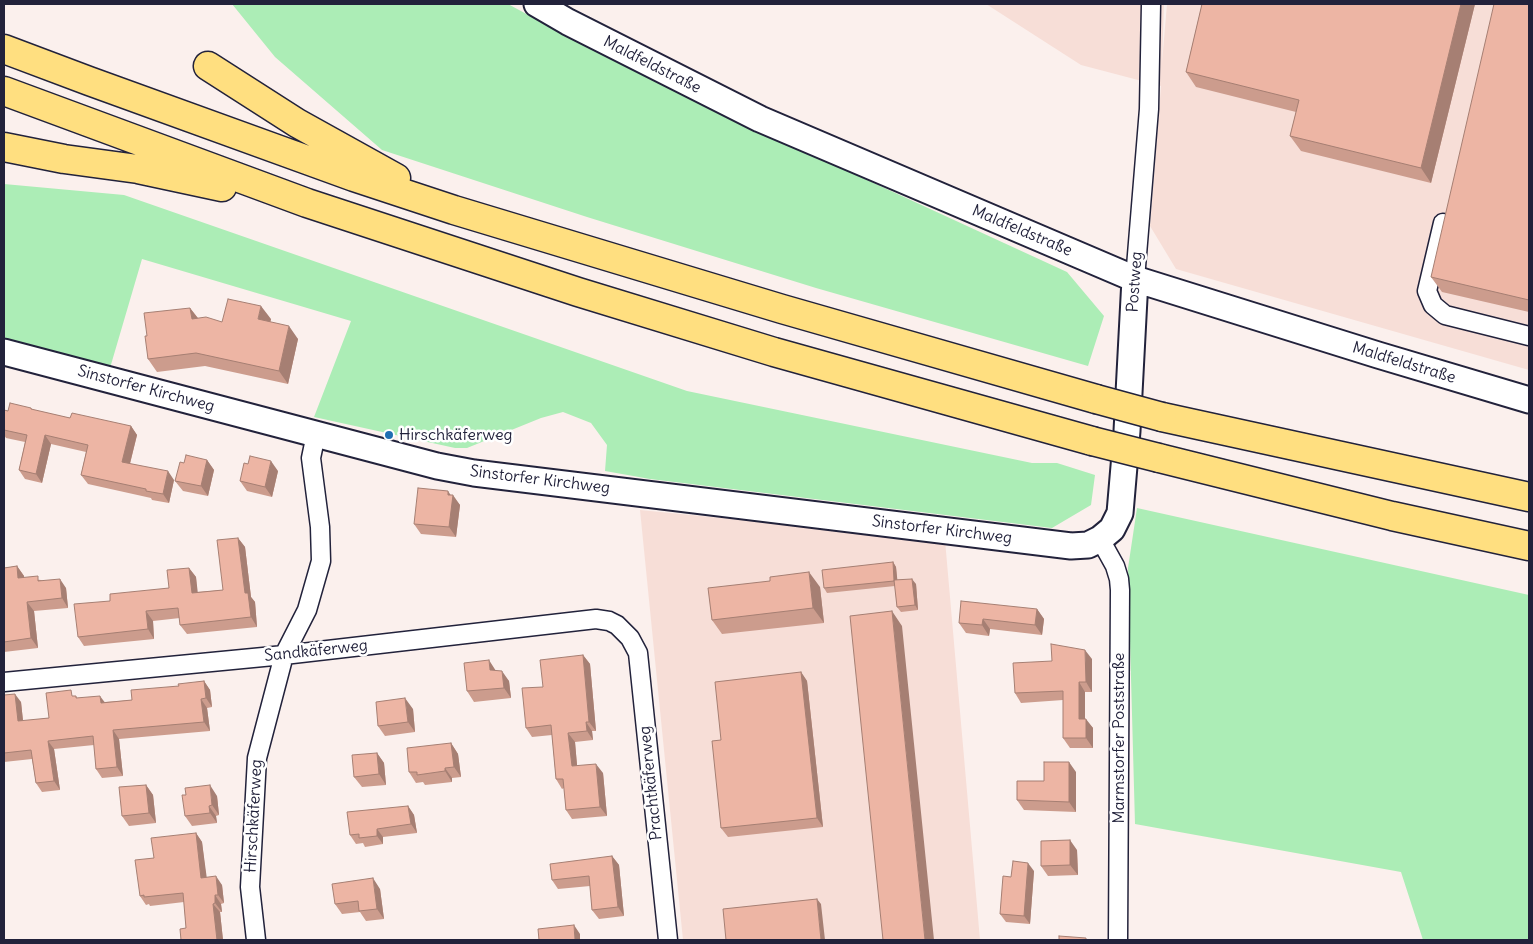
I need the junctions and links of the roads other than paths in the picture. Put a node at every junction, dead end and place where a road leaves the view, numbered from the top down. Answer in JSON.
{"nodes":[{"id":1,"x":537,"y":4,"type":"edge"},
{"id":2,"x":1151,"y":4,"type":"edge"},
{"id":3,"x":4,"y":49,"type":"edge"},
{"id":4,"x":208,"y":66,"type":"dead end"},
{"id":5,"x":4,"y":91,"type":"edge"},
{"id":6,"x":4,"y":147,"type":"edge"},
{"id":7,"x":307,"y":203,"type":"junction"},
{"id":8,"x":454,"y":210,"type":"junction"},
{"id":9,"x":1442,"y":222,"type":"edge"},
{"id":10,"x":1135,"y":279,"type":"junction"},
{"id":11,"x":1529,"y":336,"type":"edge"},
{"id":12,"x":4,"y":352,"type":"edge"},
{"id":13,"x":1529,"y":400,"type":"edge"},
{"id":14,"x":316,"y":434,"type":"junction"},
{"id":15,"x":1529,"y":497,"type":"edge"},
{"id":16,"x":1094,"y":542,"type":"junction"},
{"id":17,"x":1529,"y":546,"type":"edge"},
{"id":18,"x":624,"y":630,"type":"joint"},
{"id":19,"x":284,"y":655,"type":"junction"},
{"id":20,"x":4,"y":682,"type":"edge"},
{"id":21,"x":256,"y":940,"type":"edge"},
{"id":22,"x":668,"y":940,"type":"edge"},
{"id":23,"x":1118,"y":940,"type":"edge"}],
"edges":[{"from":1,"to":10,"type":"street","name":"Maldfeldstraße"},
{"from":2,"to":10,"type":"street","name":"Postweg"},
{"from":3,"to":8,"type":"highway"},
{"from":4,"to":8,"type":"highway"},
{"from":5,"to":7,"type":"highway"},
{"from":6,"to":7,"type":"highway"},
{"from":7,"to":17,"type":"highway","bridge":true},
{"from":8,"to":15,"type":"highway","bridge":true},
{"from":9,"to":11,"type":"street"},
{"from":10,"to":13,"type":"street","name":"Maldfeldstraße"},
{"from":10,"to":16,"type":"street","name":"Postweg"},
{"from":12,"to":14,"type":"street","name":"Sinstorfer Kirchweg"},
{"from":14,"to":16,"type":"street","name":"Sinstorfer Kirchweg"},
{"from":14,"to":19,"type":"street","name":"Hirschkäferweg"},
{"from":16,"to":23,"type":"street","name":"Marmstorfer Poststraße"},
{"from":18,"to":19,"type":"street","name":"Sandkäferweg"},
{"from":18,"to":22,"type":"street","name":"Prachtkäferweg"},
{"from":19,"to":20,"type":"street","name":"Sandkäferweg"},
{"from":19,"to":21,"type":"street","name":"Hirschkäferweg"}]}
